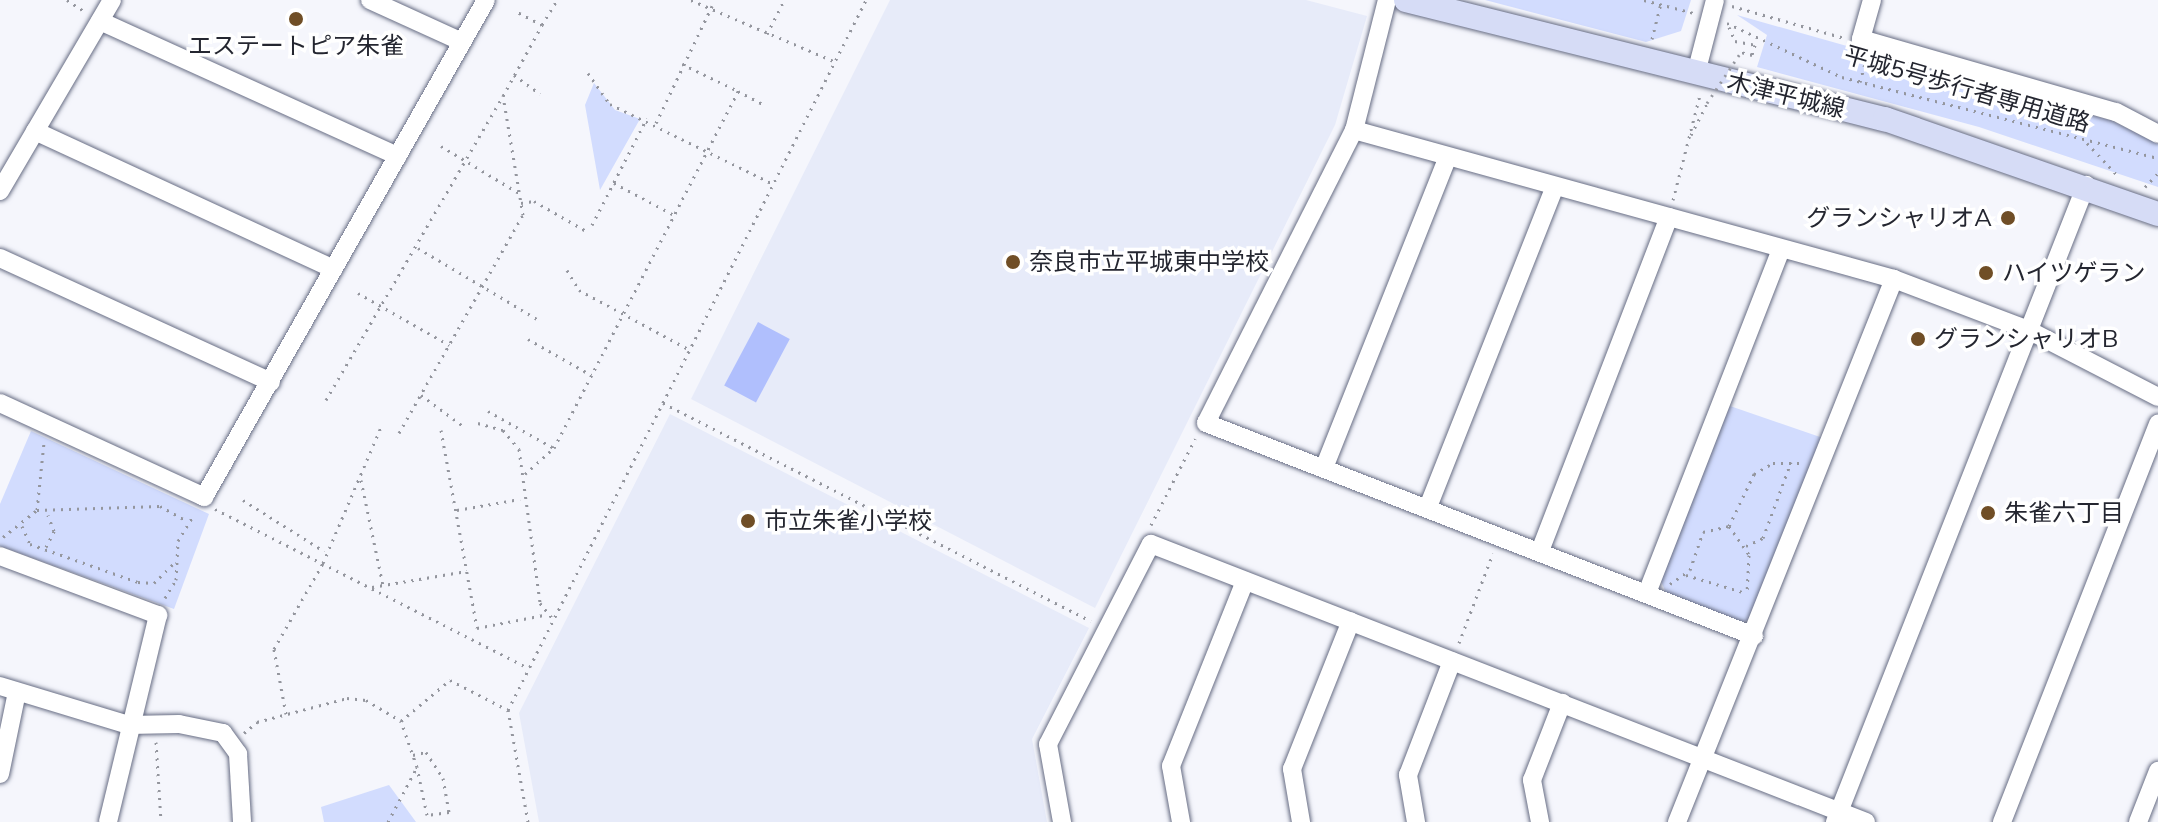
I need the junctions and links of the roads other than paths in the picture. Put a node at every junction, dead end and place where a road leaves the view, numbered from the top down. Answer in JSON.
{"nodes":[{"id":1,"x":112,"y":0,"type":"edge"},
{"id":2,"x":370,"y":0,"type":"edge"},
{"id":3,"x":486,"y":0,"type":"edge"},
{"id":4,"x":1387,"y":0,"type":"edge"},
{"id":5,"x":1406,"y":0,"type":"edge"},
{"id":6,"x":1872,"y":0,"type":"edge"},
{"id":7,"x":1723,"y":3,"type":"edge"},
{"id":8,"x":100,"y":21,"type":"junction"},
{"id":9,"x":462,"y":42,"type":"junction"},
{"id":10,"x":1698,"y":84,"type":"junction"},
{"id":11,"x":1354,"y":130,"type":"junction"},
{"id":12,"x":35,"y":131,"type":"junction"},
{"id":13,"x":2158,"y":134,"type":"edge"},
{"id":14,"x":398,"y":156,"type":"junction"},
{"id":15,"x":1448,"y":157,"type":"junction"},
{"id":16,"x":2086,"y":185,"type":"junction"},
{"id":17,"x":1555,"y":187,"type":"junction"},
{"id":18,"x":0,"y":191,"type":"edge"},
{"id":19,"x":2158,"y":214,"type":"edge"},
{"id":20,"x":1669,"y":217,"type":"junction"},
{"id":21,"x":1781,"y":249,"type":"junction"},
{"id":22,"x":0,"y":258,"type":"edge"},
{"id":23,"x":334,"y":269,"type":"junction"},
{"id":24,"x":1894,"y":279,"type":"junction"},
{"id":25,"x":2028,"y":330,"type":"junction"},
{"id":26,"x":271,"y":382,"type":"junction"},
{"id":27,"x":2158,"y":397,"type":"edge"},
{"id":28,"x":0,"y":403,"type":"edge"},
{"id":29,"x":2158,"y":423,"type":"edge"},
{"id":30,"x":1324,"y":468,"type":"junction"},
{"id":31,"x":1428,"y":507,"type":"junction"},
{"id":32,"x":1540,"y":551,"type":"junction"},
{"id":33,"x":0,"y":556,"type":"edge"},
{"id":34,"x":1245,"y":581,"type":"junction"},
{"id":35,"x":1648,"y":594,"type":"junction"},
{"id":36,"x":1351,"y":621,"type":"junction"},
{"id":37,"x":1758,"y":627,"type":"junction"},
{"id":38,"x":1452,"y":661,"type":"junction"},
{"id":39,"x":9,"y":689,"type":"edge"},
{"id":40,"x":1562,"y":703,"type":"junction"},
{"id":41,"x":128,"y":725,"type":"junction"},
{"id":42,"x":1707,"y":759,"type":"junction"},
{"id":43,"x":2158,"y":771,"type":"edge"},
{"id":44,"x":0,"y":774,"type":"edge"},
{"id":45,"x":1838,"y":817,"type":"edge"},
{"id":46,"x":108,"y":822,"type":"edge"},
{"id":47,"x":242,"y":822,"type":"edge"},
{"id":48,"x":1062,"y":822,"type":"edge"},
{"id":49,"x":1181,"y":822,"type":"edge"},
{"id":50,"x":1301,"y":822,"type":"edge"},
{"id":51,"x":1416,"y":822,"type":"edge"},
{"id":52,"x":1540,"y":822,"type":"edge"},
{"id":53,"x":1677,"y":822,"type":"edge"},
{"id":54,"x":1866,"y":822,"type":"edge"},
{"id":55,"x":2002,"y":822,"type":"edge"},
{"id":56,"x":2138,"y":822,"type":"edge"}],
"edges":[{"from":1,"to":8,"type":"street"},
{"from":2,"to":9,"type":"street"},
{"from":3,"to":9,"type":"street"},
{"from":4,"to":11,"type":"street"},
{"from":5,"to":10,"type":"main road","name":"木津平城線"},
{"from":6,"to":13,"type":"street"},
{"from":7,"to":10,"type":"street"},
{"from":8,"to":12,"type":"street"},
{"from":8,"to":14,"type":"street"},
{"from":9,"to":14,"type":"street"},
{"from":10,"to":16,"type":"main road","name":"木津平城線"},
{"from":11,"to":15,"type":"street"},
{"from":11,"to":30,"type":"street"},
{"from":12,"to":18,"type":"street"},
{"from":12,"to":23,"type":"street"},
{"from":14,"to":23,"type":"street"},
{"from":15,"to":17,"type":"street"},
{"from":15,"to":30,"type":"street"},
{"from":16,"to":19,"type":"main road","name":"木津平城線"},
{"from":16,"to":25,"type":"street"},
{"from":17,"to":20,"type":"street"},
{"from":17,"to":31,"type":"street"},
{"from":20,"to":21,"type":"street"},
{"from":20,"to":32,"type":"street"},
{"from":21,"to":24,"type":"street"},
{"from":21,"to":35,"type":"street"},
{"from":22,"to":26,"type":"street"},
{"from":23,"to":26,"type":"street"},
{"from":24,"to":25,"type":"street"},
{"from":24,"to":37,"type":"street"},
{"from":25,"to":27,"type":"street"},
{"from":25,"to":45,"type":"street"},
{"from":26,"to":28,"type":"street"},
{"from":29,"to":55,"type":"street"},
{"from":30,"to":31,"type":"street"},
{"from":31,"to":32,"type":"street"},
{"from":32,"to":35,"type":"street"},
{"from":33,"to":41,"type":"street"},
{"from":34,"to":36,"type":"street"},
{"from":34,"to":48,"type":"street"},
{"from":34,"to":49,"type":"street"},
{"from":35,"to":37,"type":"street"},
{"from":36,"to":38,"type":"street"},
{"from":36,"to":50,"type":"street"},
{"from":37,"to":42,"type":"street"},
{"from":38,"to":40,"type":"street"},
{"from":38,"to":51,"type":"street"},
{"from":39,"to":41,"type":"street"},
{"from":39,"to":44,"type":"street"},
{"from":40,"to":42,"type":"street"},
{"from":40,"to":52,"type":"street"},
{"from":41,"to":46,"type":"street"},
{"from":41,"to":47,"type":"street"},
{"from":42,"to":45,"type":"street"},
{"from":42,"to":53,"type":"street"},
{"from":43,"to":56,"type":"street"},
{"from":45,"to":54,"type":"street"}]}
